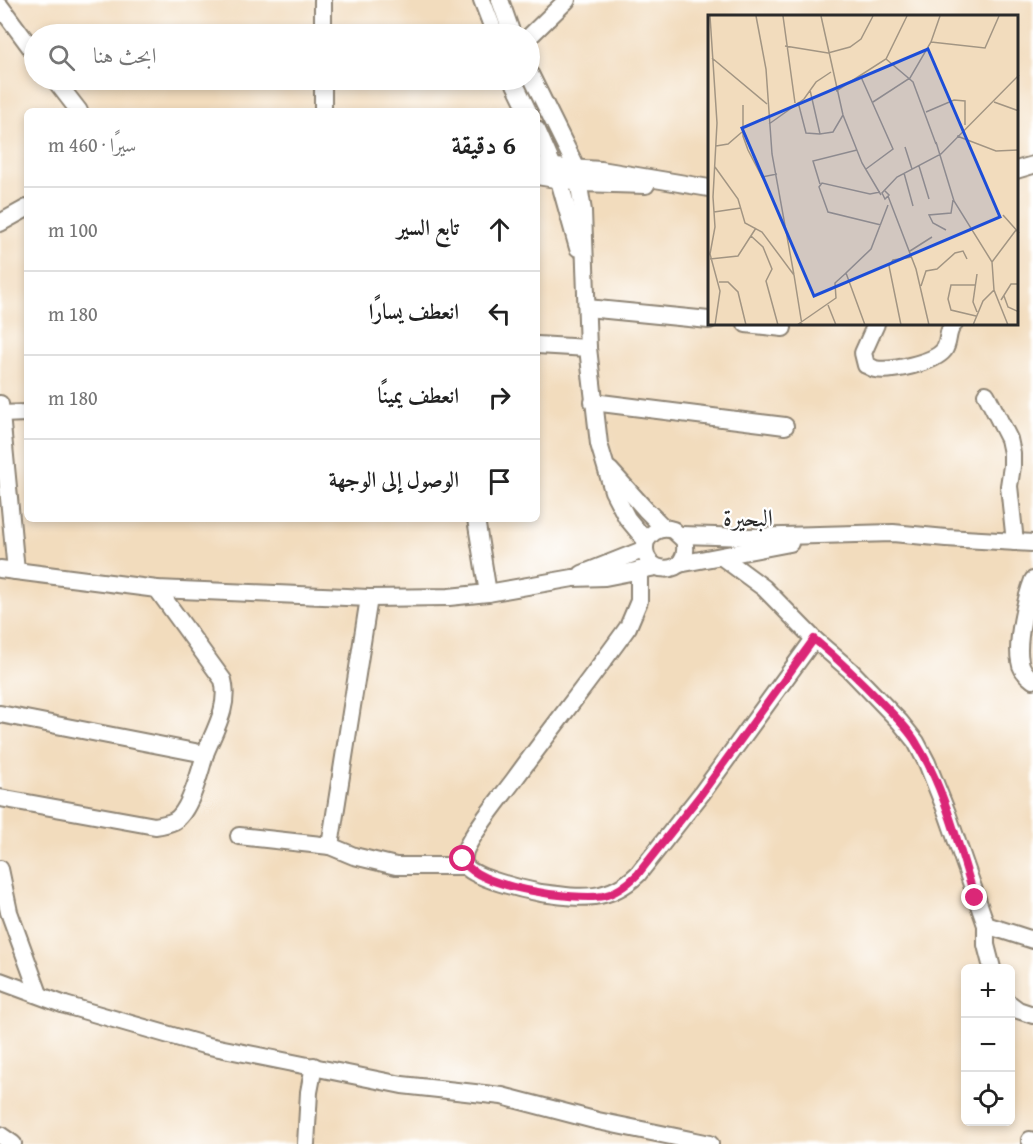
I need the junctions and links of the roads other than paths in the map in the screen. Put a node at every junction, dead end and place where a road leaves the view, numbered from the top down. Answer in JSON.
{"nodes":[{"id":1,"x":323,"y":0,"type":"edge"},
{"id":2,"x":482,"y":0,"type":"edge"},
{"id":3,"x":500,"y":0,"type":"edge"},
{"id":4,"x":567,"y":0,"type":"edge"},
{"id":5,"x":0,"y":6,"type":"edge"},
{"id":6,"x":323,"y":24,"type":"edge"},
{"id":7,"x":491,"y":24,"type":"edge"},
{"id":8,"x":508,"y":24,"type":"edge"},
{"id":9,"x":540,"y":26,"type":"edge"},
{"id":10,"x":24,"y":38,"type":"edge"},
{"id":11,"x":63,"y":90,"type":"edge"},
{"id":12,"x":323,"y":90,"type":"edge"},
{"id":13,"x":518,"y":90,"type":"edge"},
{"id":14,"x":538,"y":90,"type":"edge"},
{"id":15,"x":77,"y":108,"type":"edge"},
{"id":16,"x":323,"y":108,"type":"edge"},
{"id":17,"x":527,"y":108,"type":"edge"},
{"id":18,"x":540,"y":139,"type":"edge"},
{"id":19,"x":1033,"y":165,"type":"edge"},
{"id":20,"x":550,"y":170,"type":"edge"},
{"id":21,"x":1018,"y":170,"type":"edge"},
{"id":22,"x":578,"y":175,"type":"junction"},
{"id":23,"x":708,"y":188,"type":"edge"},
{"id":24,"x":24,"y":210,"type":"edge"},
{"id":25,"x":0,"y":223,"type":"edge"},
{"id":26,"x":585,"y":280,"type":"junction"},
{"id":27,"x":587,"y":308,"type":"junction"},
{"id":28,"x":708,"y":320,"type":"edge"},
{"id":29,"x":764,"y":326,"type":"edge"},
{"id":30,"x":875,"y":326,"type":"edge"},
{"id":31,"x":952,"y":326,"type":"edge"},
{"id":32,"x":783,"y":328,"type":"dead end"},
{"id":33,"x":540,"y":345,"type":"edge"},
{"id":34,"x":588,"y":348,"type":"junction"},
{"id":35,"x":986,"y":394,"type":"dead end"},
{"id":36,"x":593,"y":402,"type":"junction"},
{"id":37,"x":1,"y":409,"type":"edge"},
{"id":38,"x":24,"y":413,"type":"edge"},
{"id":39,"x":786,"y":426,"type":"dead end"},
{"id":40,"x":606,"y":466,"type":"junction"},
{"id":41,"x":476,"y":522,"type":"edge"},
{"id":42,"x":664,"y":528,"type":"junction"},
{"id":43,"x":681,"y":535,"type":"junction"},
{"id":44,"x":1015,"y":542,"type":"junction"},
{"id":45,"x":1033,"y":543,"type":"edge"},
{"id":46,"x":751,"y":544,"type":"junction"},
{"id":47,"x":645,"y":545,"type":"junction"},
{"id":48,"x":722,"y":557,"type":"junction"},
{"id":49,"x":679,"y":564,"type":"junction"},
{"id":50,"x":648,"y":568,"type":"junction"},
{"id":51,"x":8,"y":570,"type":"edge"},
{"id":52,"x":573,"y":578,"type":"junction"},
{"id":53,"x":1033,"y":580,"type":"edge"},
{"id":54,"x":764,"y":588,"type":"junction"},
{"id":55,"x":157,"y":589,"type":"junction"},
{"id":56,"x":488,"y":593,"type":"junction"},
{"id":57,"x":369,"y":598,"type":"junction"},
{"id":58,"x":814,"y":639,"type":"junction"},
{"id":59,"x":1033,"y":680,"type":"edge"},
{"id":60,"x":0,"y":714,"type":"edge"},
{"id":61,"x":205,"y":754,"type":"junction"},
{"id":62,"x":0,"y":798,"type":"edge"},
{"id":63,"x":239,"y":836,"type":"dead end"},
{"id":64,"x":330,"y":846,"type":"junction"},
{"id":65,"x":465,"y":866,"type":"junction"},
{"id":66,"x":0,"y":869,"type":"edge"},
{"id":67,"x":986,"y":925,"type":"junction"},
{"id":68,"x":1033,"y":940,"type":"edge"},
{"id":69,"x":991,"y":964,"type":"edge"},
{"id":70,"x":0,"y":981,"type":"edge"},
{"id":71,"x":39,"y":994,"type":"junction"},
{"id":72,"x":1015,"y":1007,"type":"edge"},
{"id":73,"x":1033,"y":1015,"type":"edge"},
{"id":74,"x":314,"y":1066,"type":"junction"},
{"id":75,"x":0,"y":1135,"type":"edge"},
{"id":76,"x":13,"y":1144,"type":"edge"},
{"id":77,"x":306,"y":1144,"type":"edge"},
{"id":78,"x":710,"y":1144,"type":"edge"}],
"edges":[{"from":1,"to":6,"type":"street"},
{"from":2,"to":7,"type":"street"},
{"from":3,"to":8,"type":"street"},
{"from":4,"to":9,"type":"street"},
{"from":5,"to":10,"type":"street"},
{"from":11,"to":15,"type":"street"},
{"from":12,"to":16,"type":"street"},
{"from":13,"to":17,"type":"street"},
{"from":14,"to":22,"type":"street"},
{"from":18,"to":20,"type":"street"},
{"from":19,"to":21,"type":"street"},
{"from":20,"to":22,"type":"street"},
{"from":20,"to":26,"type":"street"},
{"from":22,"to":23,"type":"street"},
{"from":22,"to":26,"type":"street"},
{"from":24,"to":25,"type":"street"},
{"from":26,"to":27,"type":"street"},
{"from":27,"to":28,"type":"street"},
{"from":27,"to":34,"type":"street"},
{"from":29,"to":32,"type":"street"},
{"from":30,"to":31,"type":"street"},
{"from":33,"to":34,"type":"street"},
{"from":34,"to":36,"type":"street"},
{"from":35,"to":44,"type":"street"},
{"from":36,"to":39,"type":"street"},
{"from":36,"to":40,"type":"street"},
{"from":37,"to":38,"type":"street"},
{"from":37,"to":51,"type":"street"},
{"from":40,"to":42,"type":"street"},
{"from":40,"to":47,"type":"street"},
{"from":41,"to":56,"type":"street"},
{"from":42,"to":43,"type":"street"},
{"from":42,"to":47,"type":"street"},
{"from":43,"to":46,"type":"street"},
{"from":43,"to":49,"type":"street"},
{"from":44,"to":45,"type":"street"},
{"from":44,"to":46,"type":"street"},
{"from":46,"to":48,"type":"street"},
{"from":46,"to":54,"type":"street"},
{"from":47,"to":50,"type":"street"},
{"from":47,"to":52,"type":"street"},
{"from":48,"to":49,"type":"street"},
{"from":48,"to":54,"type":"street"},
{"from":49,"to":50,"type":"street"},
{"from":50,"to":52,"type":"street"},
{"from":50,"to":65,"type":"street"},
{"from":51,"to":55,"type":"street"},
{"from":52,"to":56,"type":"street"},
{"from":53,"to":59,"type":"street"},
{"from":54,"to":58,"type":"street"},
{"from":55,"to":57,"type":"street"},
{"from":55,"to":61,"type":"street"},
{"from":56,"to":57,"type":"street"},
{"from":57,"to":64,"type":"street"},
{"from":58,"to":65,"type":"street"},
{"from":58,"to":67,"type":"street"},
{"from":60,"to":61,"type":"street"},
{"from":61,"to":62,"type":"street"},
{"from":63,"to":64,"type":"street"},
{"from":64,"to":65,"type":"street"},
{"from":66,"to":71,"type":"street"},
{"from":67,"to":68,"type":"street"},
{"from":67,"to":69,"type":"street"},
{"from":70,"to":71,"type":"street"},
{"from":71,"to":74,"type":"street"},
{"from":72,"to":73,"type":"street"},
{"from":74,"to":77,"type":"street"},
{"from":74,"to":78,"type":"street"},
{"from":75,"to":76,"type":"street"}]}
